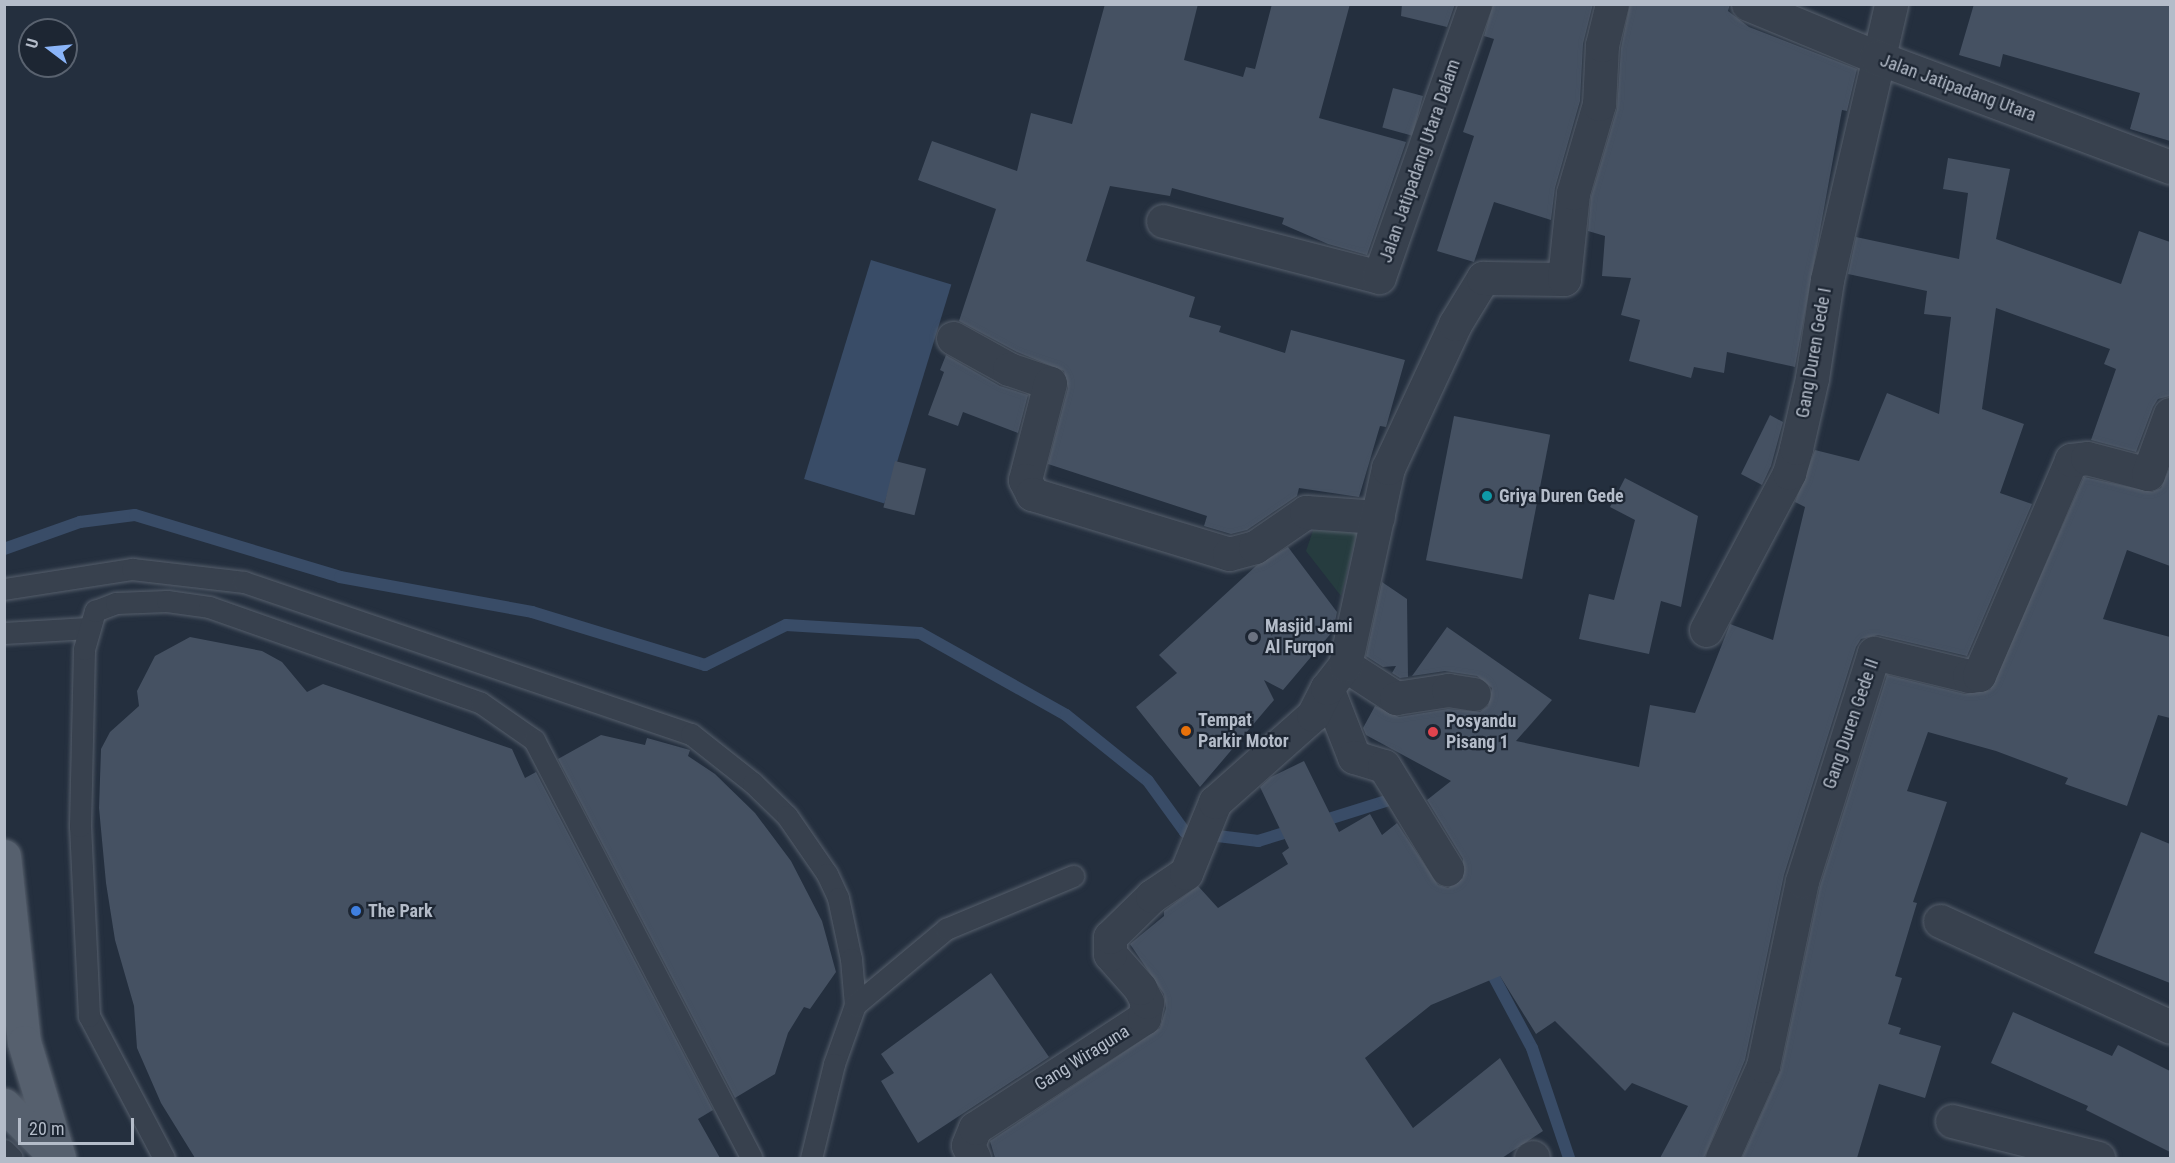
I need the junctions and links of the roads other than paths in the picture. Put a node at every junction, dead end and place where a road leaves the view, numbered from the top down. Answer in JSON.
{"nodes":[{"id":1,"x":1475,"y":4,"type":"edge"},
{"id":2,"x":1612,"y":4,"type":"edge"},
{"id":3,"x":1748,"y":4,"type":"edge"},
{"id":4,"x":1891,"y":4,"type":"edge"},
{"id":5,"x":1876,"y":57,"type":"junction"},
{"id":6,"x":2170,"y":167,"type":"edge"},
{"id":7,"x":1162,"y":221,"type":"dead end"},
{"id":8,"x":953,"y":338,"type":"dead end"},
{"id":9,"x":2170,"y":414,"type":"edge"},
{"id":10,"x":2159,"y":479,"type":"edge"},
{"id":11,"x":1378,"y":517,"type":"junction"},
{"id":12,"x":4,"y":589,"type":"edge"},
{"id":13,"x":88,"y":628,"type":"junction"},
{"id":14,"x":1706,"y":630,"type":"dead end"},
{"id":15,"x":4,"y":633,"type":"edge"},
{"id":16,"x":1336,"y":677,"type":"junction"},
{"id":17,"x":1474,"y":694,"type":"dead end"},
{"id":18,"x":4,"y":856,"type":"edge"},
{"id":19,"x":1447,"y":869,"type":"dead end"},
{"id":20,"x":1073,"y":876,"type":"dead end"},
{"id":21,"x":1940,"y":921,"type":"dead end"},
{"id":22,"x":855,"y":1005,"type":"junction"},
{"id":23,"x":2170,"y":1027,"type":"edge"},
{"id":24,"x":4,"y":1105,"type":"edge"},
{"id":25,"x":1952,"y":1121,"type":"dead end"},
{"id":26,"x":4,"y":1150,"type":"edge"},
{"id":27,"x":12,"y":1158,"type":"edge"},
{"id":28,"x":58,"y":1158,"type":"edge"},
{"id":29,"x":164,"y":1158,"type":"edge"},
{"id":30,"x":752,"y":1158,"type":"edge"},
{"id":31,"x":811,"y":1158,"type":"edge"},
{"id":32,"x":974,"y":1158,"type":"edge"},
{"id":33,"x":1722,"y":1158,"type":"edge"},
{"id":34,"x":2098,"y":1158,"type":"edge"}],
"edges":[{"from":1,"to":7,"type":"street","name":"Jalan Jatipadang Utara Dalam"},
{"from":2,"to":11,"type":"street"},
{"from":3,"to":5,"type":"street","name":"Jalan Jatipadang Utara"},
{"from":4,"to":5,"type":"street","name":"Gang Duren Gede I"},
{"from":5,"to":6,"type":"street","name":"Jalan Jatipadang Utara"},
{"from":5,"to":14,"type":"street","name":"Gang Duren Gede I"},
{"from":8,"to":11,"type":"street"},
{"from":9,"to":10,"type":"street","name":"Gang Duren Gede II"},
{"from":10,"to":33,"type":"street","name":"Gang Duren Gede II"},
{"from":11,"to":16,"type":"street"},
{"from":12,"to":22,"type":"lane"},
{"from":13,"to":15,"type":"lane"},
{"from":13,"to":29,"type":"lane"},
{"from":13,"to":30,"type":"lane"},
{"from":16,"to":17,"type":"street"},
{"from":16,"to":19,"type":"street"},
{"from":16,"to":32,"type":"street","name":"Gang Wiraguna"},
{"from":18,"to":28,"type":"main road"},
{"from":20,"to":22,"type":"lane"},
{"from":21,"to":23,"type":"street"},
{"from":22,"to":31,"type":"lane"},
{"from":24,"to":28,"type":"main road"},
{"from":25,"to":34,"type":"street"},
{"from":26,"to":27,"type":"lane"}]}
